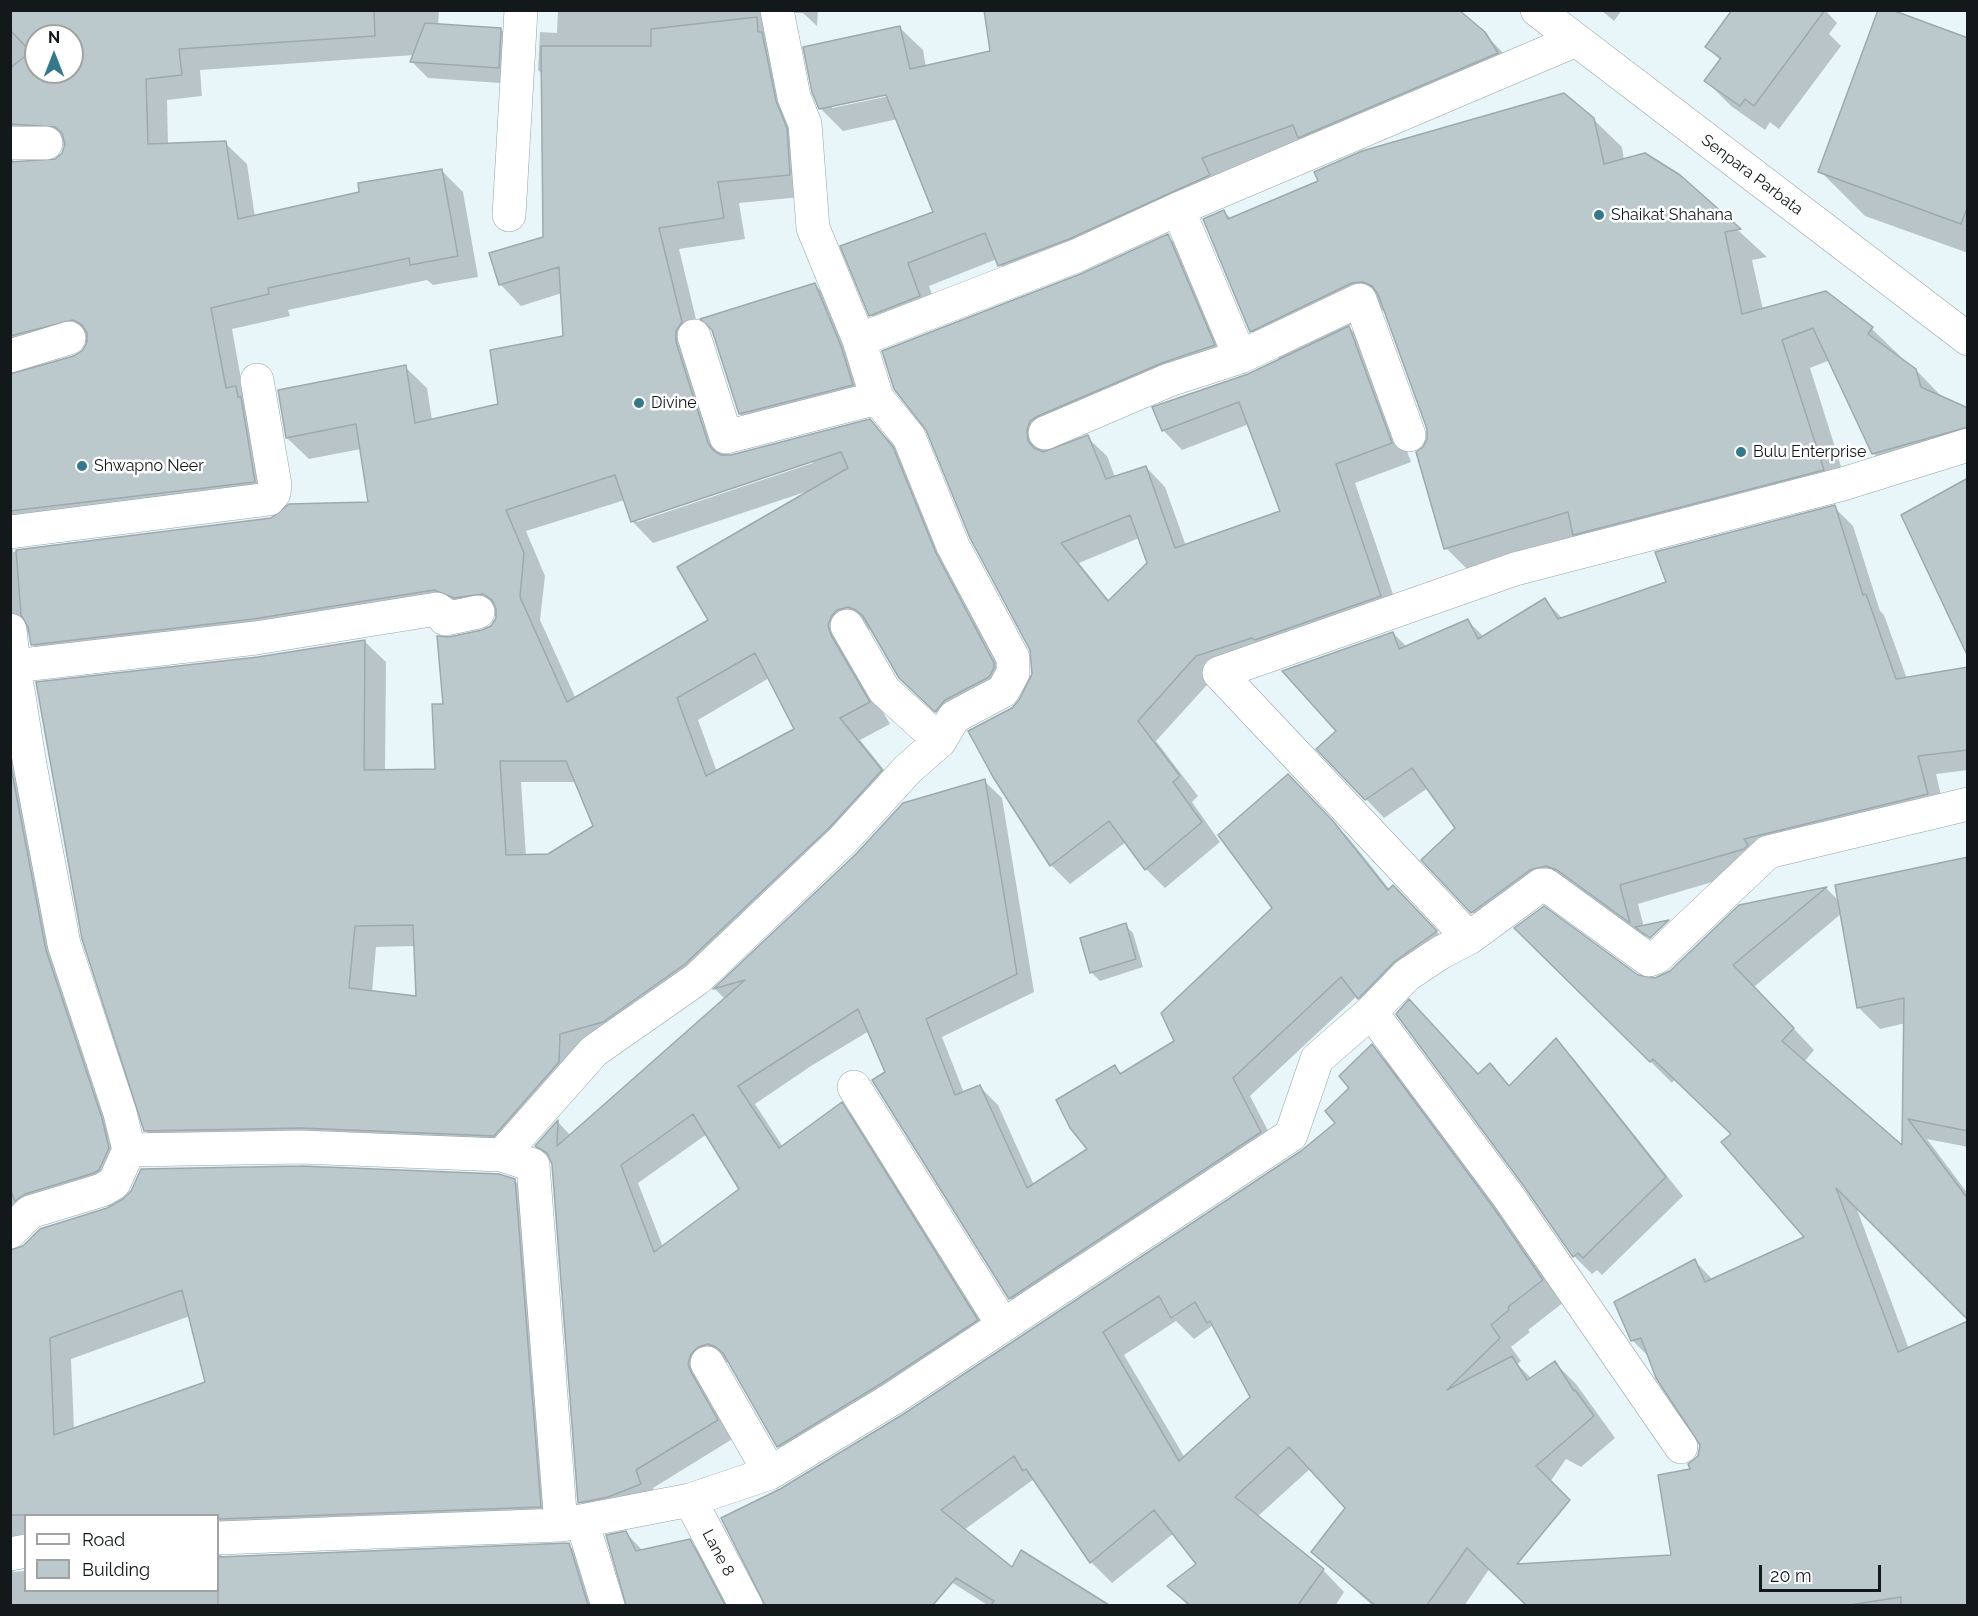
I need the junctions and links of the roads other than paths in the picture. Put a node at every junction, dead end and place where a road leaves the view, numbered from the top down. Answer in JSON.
{"nodes":[{"id":1,"x":521,"y":10,"type":"edge"},
{"id":2,"x":777,"y":10,"type":"edge"},
{"id":3,"x":1537,"y":10,"type":"edge"},
{"id":4,"x":1576,"y":40,"type":"junction"},
{"id":5,"x":10,"y":143,"type":"edge"},
{"id":6,"x":46,"y":143,"type":"dead end"},
{"id":7,"x":1178,"y":209,"type":"junction"},
{"id":8,"x":509,"y":216,"type":"dead end"},
{"id":9,"x":694,"y":336,"type":"dead end"},
{"id":10,"x":69,"y":338,"type":"dead end"},
{"id":11,"x":1968,"y":339,"type":"edge"},
{"id":12,"x":859,"y":340,"type":"junction"},
{"id":13,"x":10,"y":356,"type":"edge"},
{"id":14,"x":1240,"y":357,"type":"junction"},
{"id":15,"x":257,"y":380,"type":"dead end"},
{"id":16,"x":877,"y":398,"type":"junction"},
{"id":17,"x":1045,"y":433,"type":"dead end"},
{"id":18,"x":1409,"y":435,"type":"dead end"},
{"id":19,"x":1968,"y":445,"type":"edge"},
{"id":20,"x":10,"y":532,"type":"edge"},
{"id":21,"x":478,"y":612,"type":"dead end"},
{"id":22,"x":847,"y":626,"type":"dead end"},
{"id":23,"x":10,"y":630,"type":"edge"},
{"id":24,"x":14,"y":666,"type":"junction"},
{"id":25,"x":17,"y":721,"type":"edge"},
{"id":26,"x":940,"y":741,"type":"junction"},
{"id":27,"x":1968,"y":804,"type":"edge"},
{"id":28,"x":1469,"y":938,"type":"junction"},
{"id":29,"x":1371,"y":1012,"type":"junction"},
{"id":30,"x":854,"y":1087,"type":"dead end"},
{"id":31,"x":129,"y":1150,"type":"junction"},
{"id":32,"x":502,"y":1155,"type":"junction"},
{"id":33,"x":10,"y":1232,"type":"edge"},
{"id":34,"x":1004,"y":1325,"type":"junction"},
{"id":35,"x":707,"y":1363,"type":"dead end"},
{"id":36,"x":1681,"y":1447,"type":"dead end"},
{"id":37,"x":770,"y":1473,"type":"junction"},
{"id":38,"x":690,"y":1500,"type":"junction"},
{"id":39,"x":571,"y":1523,"type":"junction"},
{"id":40,"x":219,"y":1538,"type":"edge"},
{"id":41,"x":608,"y":1605,"type":"edge"},
{"id":42,"x":746,"y":1605,"type":"edge"}],
"edges":[{"from":1,"to":8,"type":"street"},
{"from":2,"to":12,"type":"street"},
{"from":3,"to":4,"type":"street","name":"Senpara Parbata"},
{"from":4,"to":7,"type":"street"},
{"from":4,"to":11,"type":"street","name":"Senpara Parbata"},
{"from":5,"to":6,"type":"street"},
{"from":7,"to":12,"type":"street"},
{"from":7,"to":14,"type":"street"},
{"from":9,"to":16,"type":"street"},
{"from":10,"to":13,"type":"street"},
{"from":12,"to":16,"type":"street"},
{"from":14,"to":17,"type":"street"},
{"from":14,"to":18,"type":"street"},
{"from":15,"to":20,"type":"street"},
{"from":16,"to":26,"type":"street"},
{"from":19,"to":28,"type":"street"},
{"from":21,"to":24,"type":"street"},
{"from":22,"to":26,"type":"street"},
{"from":23,"to":24,"type":"street"},
{"from":24,"to":25,"type":"street"},
{"from":25,"to":31,"type":"street"},
{"from":26,"to":32,"type":"street"},
{"from":27,"to":28,"type":"street"},
{"from":28,"to":29,"type":"street"},
{"from":29,"to":34,"type":"street"},
{"from":29,"to":36,"type":"street"},
{"from":30,"to":34,"type":"street"},
{"from":31,"to":32,"type":"street"},
{"from":31,"to":33,"type":"street"},
{"from":32,"to":39,"type":"street"},
{"from":34,"to":37,"type":"street"},
{"from":35,"to":37,"type":"street"},
{"from":37,"to":38,"type":"street"},
{"from":38,"to":39,"type":"street"},
{"from":38,"to":42,"type":"street","name":"Lane 8"},
{"from":39,"to":40,"type":"street"},
{"from":39,"to":41,"type":"street"}]}
